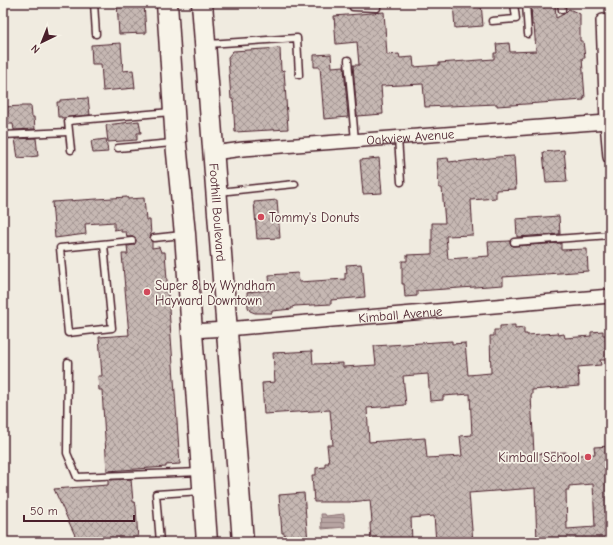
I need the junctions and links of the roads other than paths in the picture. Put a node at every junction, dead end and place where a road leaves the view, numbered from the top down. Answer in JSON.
{"nodes":[{"id":1,"x":94,"y":3,"type":"edge"},
{"id":2,"x":167,"y":3,"type":"edge"},
{"id":3,"x":202,"y":3,"type":"edge"},
{"id":4,"x":353,"y":3,"type":"edge"},
{"id":5,"x":377,"y":3,"type":"edge"},
{"id":6,"x":514,"y":3,"type":"edge"},
{"id":7,"x":526,"y":3,"type":"edge"},
{"id":8,"x":492,"y":21,"type":"dead end"},
{"id":9,"x":603,"y":21,"type":"dead end"},
{"id":10,"x":96,"y":34,"type":"dead end"},
{"id":11,"x":528,"y":34,"type":"dead end"},
{"id":12,"x":205,"y":44,"type":"junction"},
{"id":13,"x":348,"y":60,"type":"dead end"},
{"id":14,"x":299,"y":75,"type":"dead end"},
{"id":15,"x":174,"y":112,"type":"junction"},
{"id":16,"x":607,"y":122,"type":"junction"},
{"id":17,"x":68,"y":132,"type":"junction"},
{"id":18,"x":3,"y":135,"type":"edge"},
{"id":19,"x":398,"y":138,"type":"junction"},
{"id":20,"x":355,"y":141,"type":"junction"},
{"id":21,"x":176,"y":142,"type":"junction"},
{"id":22,"x":118,"y":148,"type":"dead end"},
{"id":23,"x":71,"y":150,"type":"dead end"},
{"id":24,"x":213,"y":153,"type":"junction"},
{"id":25,"x":610,"y":157,"type":"edge"},
{"id":26,"x":401,"y":182,"type":"dead end"},
{"id":27,"x":295,"y":184,"type":"dead end"},
{"id":28,"x":216,"y":192,"type":"junction"},
{"id":29,"x":185,"y":234,"type":"junction"},
{"id":30,"x":610,"y":236,"type":"edge"},
{"id":31,"x":154,"y":238,"type":"dead end"},
{"id":32,"x":132,"y":241,"type":"dead end"},
{"id":33,"x":514,"y":242,"type":"dead end"},
{"id":34,"x":104,"y":245,"type":"junction"},
{"id":35,"x":610,"y":296,"type":"edge"},
{"id":36,"x":227,"y":330,"type":"junction"},
{"id":37,"x":191,"y":331,"type":"junction"},
{"id":38,"x":68,"y":362,"type":"dead end"},
{"id":39,"x":203,"y":481,"type":"junction"},
{"id":40,"x":160,"y":542,"type":"edge"},
{"id":41,"x":207,"y":542,"type":"edge"},
{"id":42,"x":244,"y":542,"type":"edge"}],
"edges":[{"from":1,"to":10,"type":"lane"},
{"from":2,"to":15,"type":"main road"},
{"from":3,"to":12,"type":"main road","name":"Foothill Boulevard"},
{"from":4,"to":5,"type":"lane"},
{"from":6,"to":8,"type":"lane"},
{"from":7,"to":11,"type":"lane"},
{"from":9,"to":16,"type":"street"},
{"from":12,"to":14,"type":"lane"},
{"from":12,"to":24,"type":"main road","name":"Foothill Boulevard"},
{"from":13,"to":20,"type":"lane"},
{"from":15,"to":17,"type":"lane"},
{"from":15,"to":21,"type":"main road"},
{"from":16,"to":19,"type":"street","name":"Oakview Avenue"},
{"from":16,"to":25,"type":"street"},
{"from":17,"to":18,"type":"lane"},
{"from":17,"to":23,"type":"lane"},
{"from":19,"to":20,"type":"street","name":"Oakview Avenue"},
{"from":19,"to":26,"type":"lane"},
{"from":20,"to":24,"type":"street","name":"Oakview Avenue"},
{"from":21,"to":22,"type":"lane"},
{"from":21,"to":29,"type":"main road"},
{"from":24,"to":28,"type":"main road","name":"Foothill Boulevard"},
{"from":27,"to":28,"type":"lane"},
{"from":28,"to":36,"type":"main road","name":"Foothill Boulevard"},
{"from":29,"to":31,"type":"lane"},
{"from":29,"to":37,"type":"main road"},
{"from":30,"to":33,"type":"lane"},
{"from":32,"to":34,"type":"lane"},
{"from":34,"to":34,"type":"lane"},
{"from":35,"to":36,"type":"street","name":"Kimball Avenue"},
{"from":36,"to":37,"type":"street","name":"Kimball Avenue"},
{"from":36,"to":42,"type":"main road","name":"Foothill Boulevard"},
{"from":37,"to":39,"type":"main road"},
{"from":38,"to":39,"type":"lane"},
{"from":39,"to":40,"type":"lane"},
{"from":39,"to":41,"type":"main road"}]}
